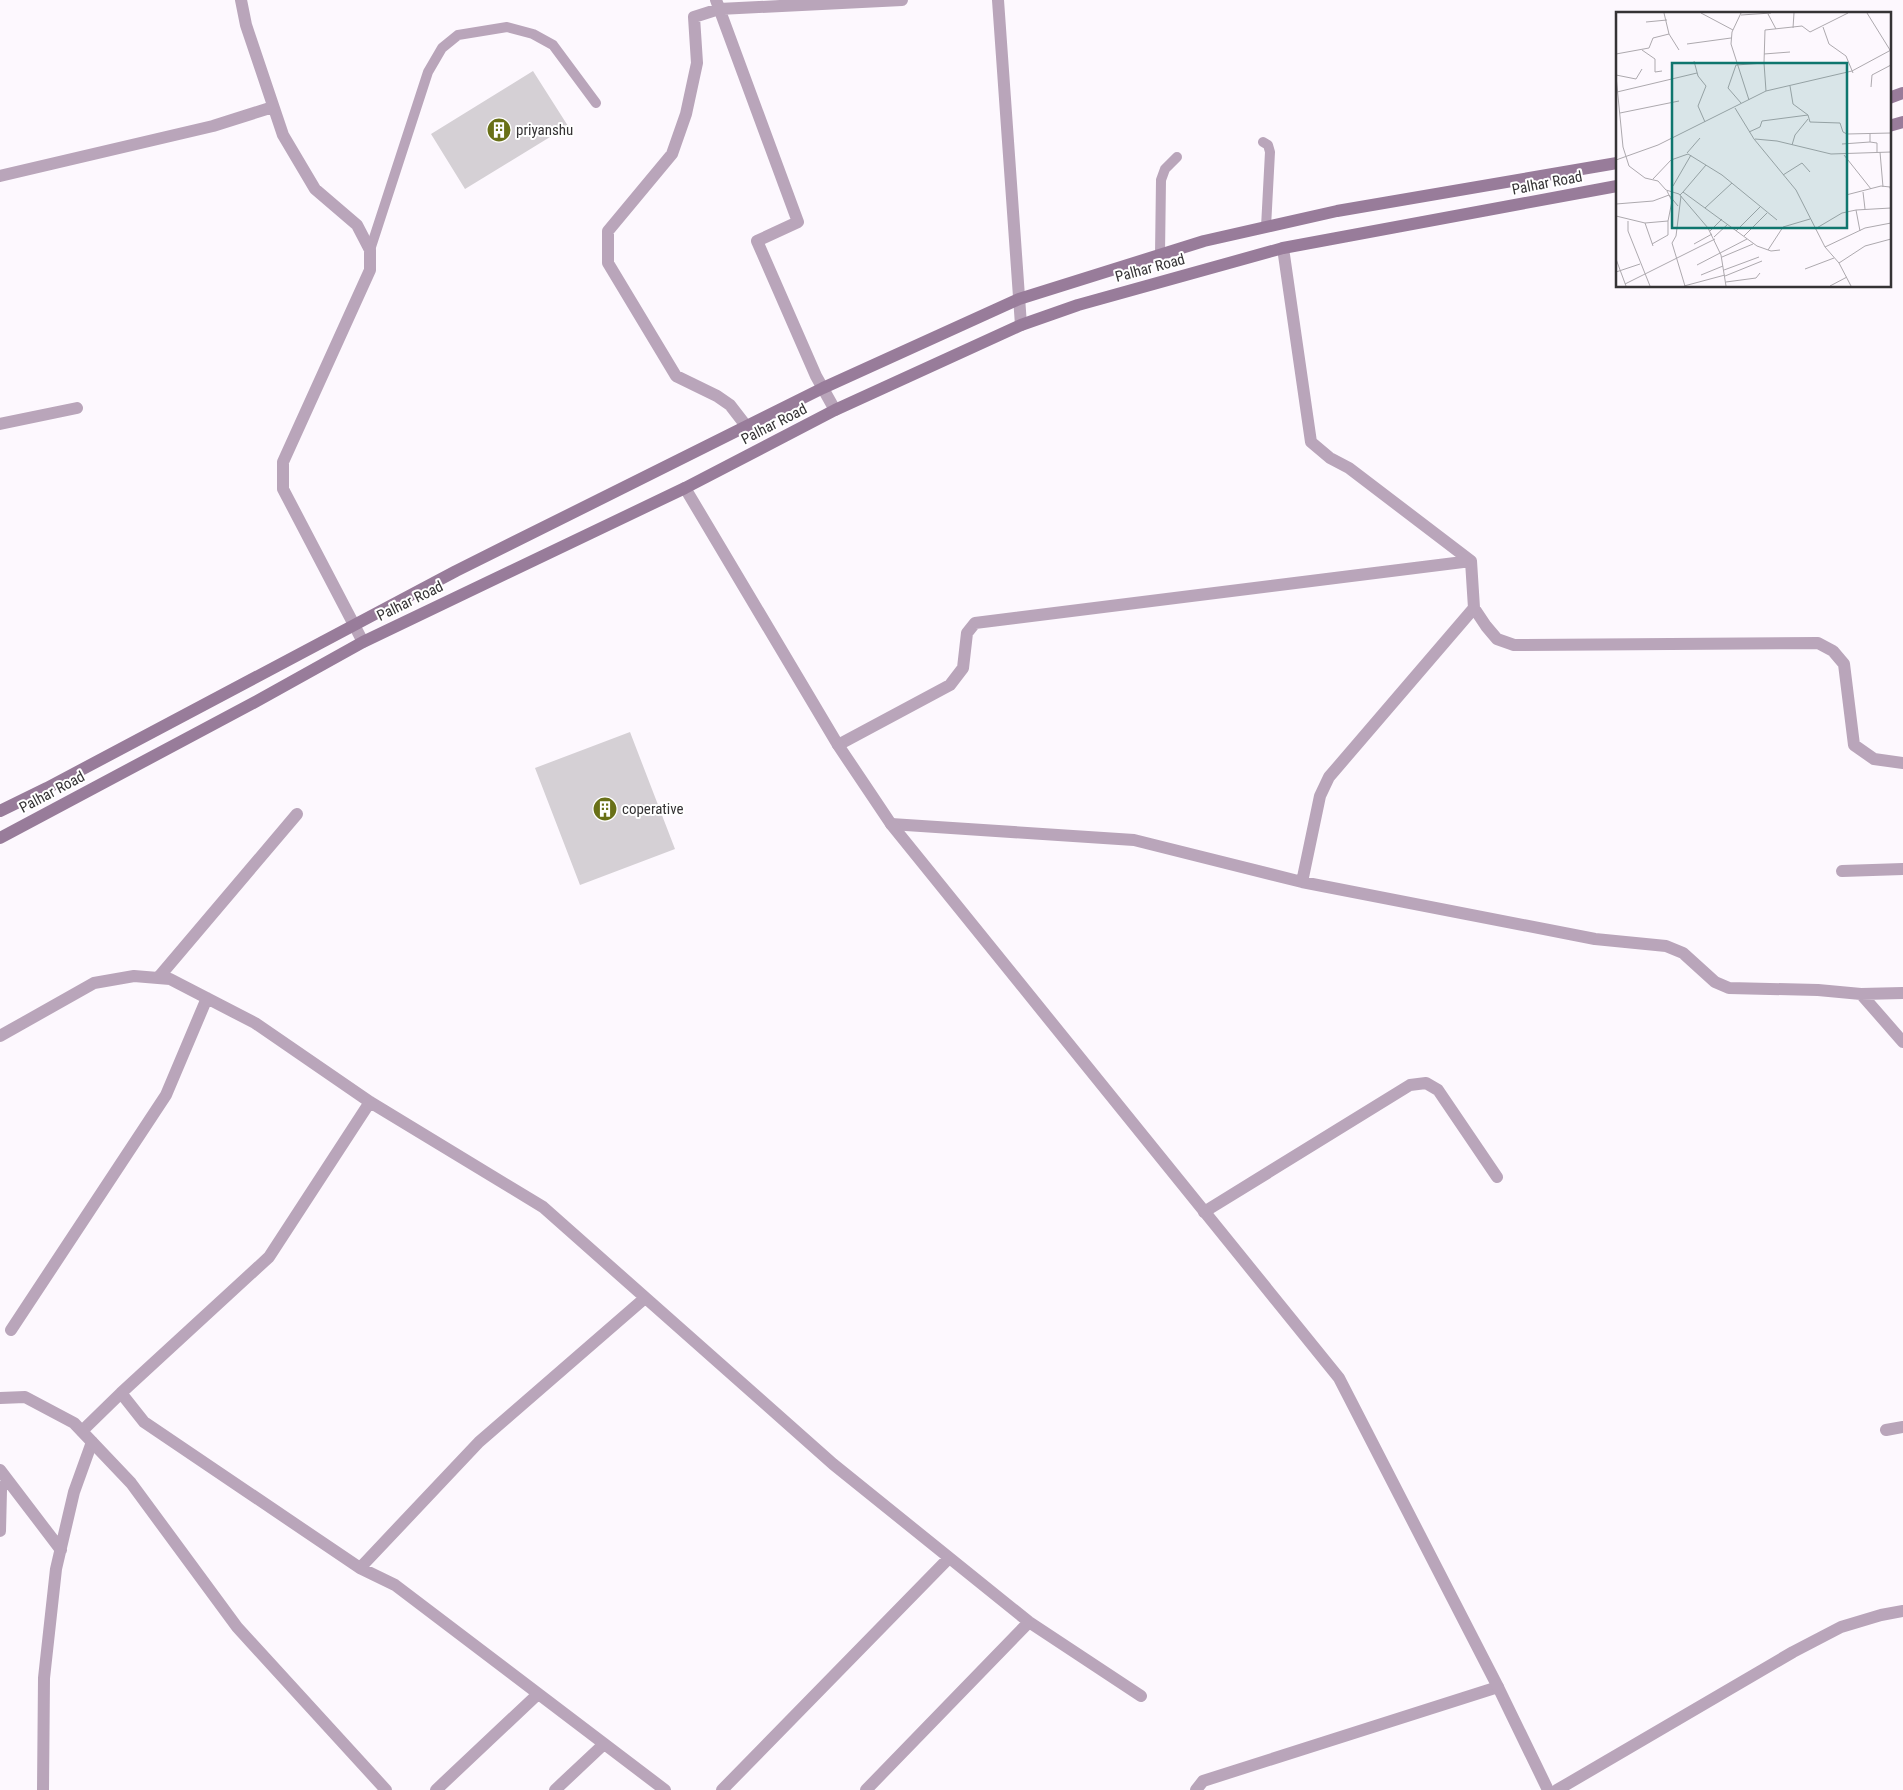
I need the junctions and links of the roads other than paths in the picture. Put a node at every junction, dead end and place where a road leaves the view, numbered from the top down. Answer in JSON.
{"nodes":[{"id":1,"x":241,"y":0,"type":"edge"},
{"id":2,"x":902,"y":0,"type":"edge"},
{"id":3,"x":998,"y":0,"type":"edge"},
{"id":4,"x":718,"y":5,"type":"edge"},
{"id":5,"x":1903,"y":93,"type":"edge"},
{"id":6,"x":1890,"y":98,"type":"edge"},
{"id":7,"x":596,"y":103,"type":"dead end"},
{"id":8,"x":273,"y":107,"type":"junction"},
{"id":9,"x":1903,"y":122,"type":"edge"},
{"id":10,"x":1890,"y":126,"type":"edge"},
{"id":11,"x":1263,"y":142,"type":"dead end"},
{"id":12,"x":1177,"y":157,"type":"dead end"},
{"id":13,"x":1616,"y":164,"type":"edge"},
{"id":14,"x":0,"y":176,"type":"edge"},
{"id":15,"x":1616,"y":186,"type":"edge"},
{"id":16,"x":1266,"y":227,"type":"junction"},
{"id":17,"x":1283,"y":248,"type":"junction"},
{"id":18,"x":370,"y":250,"type":"junction"},
{"id":19,"x":1160,"y":254,"type":"junction"},
{"id":20,"x":1019,"y":299,"type":"junction"},
{"id":21,"x":1021,"y":325,"type":"junction"},
{"id":22,"x":823,"y":388,"type":"junction"},
{"id":23,"x":77,"y":408,"type":"dead end"},
{"id":24,"x":835,"y":410,"type":"junction"},
{"id":25,"x":0,"y":424,"type":"edge"},
{"id":26,"x":747,"y":427,"type":"junction"},
{"id":27,"x":685,"y":488,"type":"junction"},
{"id":28,"x":1471,"y":561,"type":"junction"},
{"id":29,"x":1474,"y":608,"type":"junction"},
{"id":30,"x":354,"y":626,"type":"junction"},
{"id":31,"x":363,"y":642,"type":"junction"},
{"id":32,"x":838,"y":745,"type":"junction"},
{"id":33,"x":1903,"y":763,"type":"edge"},
{"id":34,"x":0,"y":811,"type":"edge"},
{"id":35,"x":297,"y":814,"type":"dead end"},
{"id":36,"x":891,"y":824,"type":"junction"},
{"id":37,"x":0,"y":838,"type":"edge"},
{"id":38,"x":1903,"y":869,"type":"edge"},
{"id":39,"x":1842,"y":871,"type":"dead end"},
{"id":40,"x":1302,"y":882,"type":"junction"},
{"id":41,"x":158,"y":978,"type":"junction"},
{"id":42,"x":1903,"y":993,"type":"edge"},
{"id":43,"x":1861,"y":994,"type":"junction"},
{"id":44,"x":207,"y":998,"type":"junction"},
{"id":45,"x":0,"y":1036,"type":"edge"},
{"id":46,"x":1903,"y":1042,"type":"edge"},
{"id":47,"x":370,"y":1102,"type":"junction"},
{"id":48,"x":1497,"y":1177,"type":"dead end"},
{"id":49,"x":1204,"y":1212,"type":"junction"},
{"id":50,"x":645,"y":1298,"type":"junction"},
{"id":51,"x":11,"y":1330,"type":"dead end"},
{"id":52,"x":122,"y":1393,"type":"junction"},
{"id":53,"x":0,"y":1398,"type":"edge"},
{"id":54,"x":1903,"y":1427,"type":"edge"},
{"id":55,"x":1886,"y":1430,"type":"dead end"},
{"id":56,"x":82,"y":1431,"type":"junction"},
{"id":57,"x":92,"y":1442,"type":"junction"},
{"id":58,"x":0,"y":1470,"type":"edge"},
{"id":59,"x":0,"y":1487,"type":"edge"},
{"id":60,"x":0,"y":1531,"type":"edge"},
{"id":61,"x":61,"y":1550,"type":"junction"},
{"id":62,"x":949,"y":1558,"type":"junction"},
{"id":63,"x":360,"y":1568,"type":"junction"},
{"id":64,"x":1903,"y":1611,"type":"edge"},
{"id":65,"x":1029,"y":1622,"type":"junction"},
{"id":66,"x":1498,"y":1687,"type":"junction"},
{"id":67,"x":538,"y":1694,"type":"junction"},
{"id":68,"x":1141,"y":1696,"type":"dead end"},
{"id":69,"x":604,"y":1744,"type":"junction"},
{"id":70,"x":43,"y":1790,"type":"edge"},
{"id":71,"x":386,"y":1790,"type":"edge"},
{"id":72,"x":436,"y":1790,"type":"edge"},
{"id":73,"x":555,"y":1790,"type":"edge"},
{"id":74,"x":665,"y":1790,"type":"edge"},
{"id":75,"x":722,"y":1790,"type":"edge"},
{"id":76,"x":866,"y":1790,"type":"edge"},
{"id":77,"x":1196,"y":1790,"type":"edge"},
{"id":78,"x":1548,"y":1790,"type":"edge"},
{"id":79,"x":1557,"y":1790,"type":"edge"}],
"edges":[{"from":1,"to":8,"type":"street"},
{"from":2,"to":4,"type":"street"},
{"from":3,"to":20,"type":"street"},
{"from":4,"to":22,"type":"street"},
{"from":4,"to":26,"type":"street"},
{"from":5,"to":6,"type":"main road"},
{"from":7,"to":18,"type":"lane"},
{"from":8,"to":14,"type":"street"},
{"from":8,"to":18,"type":"street"},
{"from":9,"to":10,"type":"main road"},
{"from":11,"to":16,"type":"lane"},
{"from":12,"to":19,"type":"lane"},
{"from":13,"to":16,"type":"main road","name":"Palhar Road"},
{"from":15,"to":17,"type":"main road","name":"Palhar Road"},
{"from":16,"to":19,"type":"main road","name":"Palhar Road"},
{"from":17,"to":21,"type":"main road","name":"Palhar Road"},
{"from":17,"to":28,"type":"street"},
{"from":18,"to":30,"type":"street"},
{"from":19,"to":20,"type":"main road","name":"Palhar Road"},
{"from":20,"to":21,"type":"street"},
{"from":20,"to":22,"type":"main road","name":"Palhar Road"},
{"from":21,"to":24,"type":"main road","name":"Palhar Road"},
{"from":22,"to":24,"type":"street"},
{"from":22,"to":26,"type":"main road","name":"Palhar Road"},
{"from":23,"to":25,"type":"street"},
{"from":24,"to":27,"type":"main road","name":"Palhar Road"},
{"from":26,"to":30,"type":"main road","name":"Palhar Road"},
{"from":27,"to":31,"type":"main road","name":"Palhar Road"},
{"from":27,"to":32,"type":"street"},
{"from":28,"to":29,"type":"street"},
{"from":28,"to":32,"type":"street"},
{"from":29,"to":33,"type":"street"},
{"from":29,"to":40,"type":"street"},
{"from":30,"to":31,"type":"street"},
{"from":30,"to":34,"type":"main road","name":"Palhar Road"},
{"from":31,"to":37,"type":"main road","name":"Palhar Road"},
{"from":32,"to":36,"type":"street"},
{"from":35,"to":41,"type":"street"},
{"from":36,"to":40,"type":"street"},
{"from":36,"to":49,"type":"street"},
{"from":38,"to":39,"type":"street"},
{"from":40,"to":43,"type":"street"},
{"from":41,"to":44,"type":"street"},
{"from":41,"to":45,"type":"street"},
{"from":42,"to":43,"type":"street"},
{"from":43,"to":46,"type":"street"},
{"from":44,"to":47,"type":"street"},
{"from":44,"to":51,"type":"street"},
{"from":47,"to":50,"type":"street"},
{"from":47,"to":52,"type":"street"},
{"from":48,"to":49,"type":"street"},
{"from":49,"to":66,"type":"street"},
{"from":50,"to":62,"type":"street"},
{"from":50,"to":63,"type":"street"},
{"from":52,"to":56,"type":"street"},
{"from":52,"to":63,"type":"street"},
{"from":53,"to":56,"type":"street"},
{"from":54,"to":55,"type":"street"},
{"from":56,"to":57,"type":"street"},
{"from":57,"to":61,"type":"street"},
{"from":57,"to":71,"type":"street"},
{"from":58,"to":61,"type":"street"},
{"from":59,"to":60,"type":"street"},
{"from":61,"to":70,"type":"street"},
{"from":62,"to":65,"type":"street"},
{"from":62,"to":75,"type":"street"},
{"from":63,"to":67,"type":"street"},
{"from":64,"to":79,"type":"street"},
{"from":65,"to":68,"type":"street"},
{"from":65,"to":76,"type":"street"},
{"from":66,"to":77,"type":"street"},
{"from":66,"to":78,"type":"street"},
{"from":67,"to":69,"type":"street"},
{"from":67,"to":72,"type":"street"},
{"from":69,"to":73,"type":"street"},
{"from":69,"to":74,"type":"street"}]}
